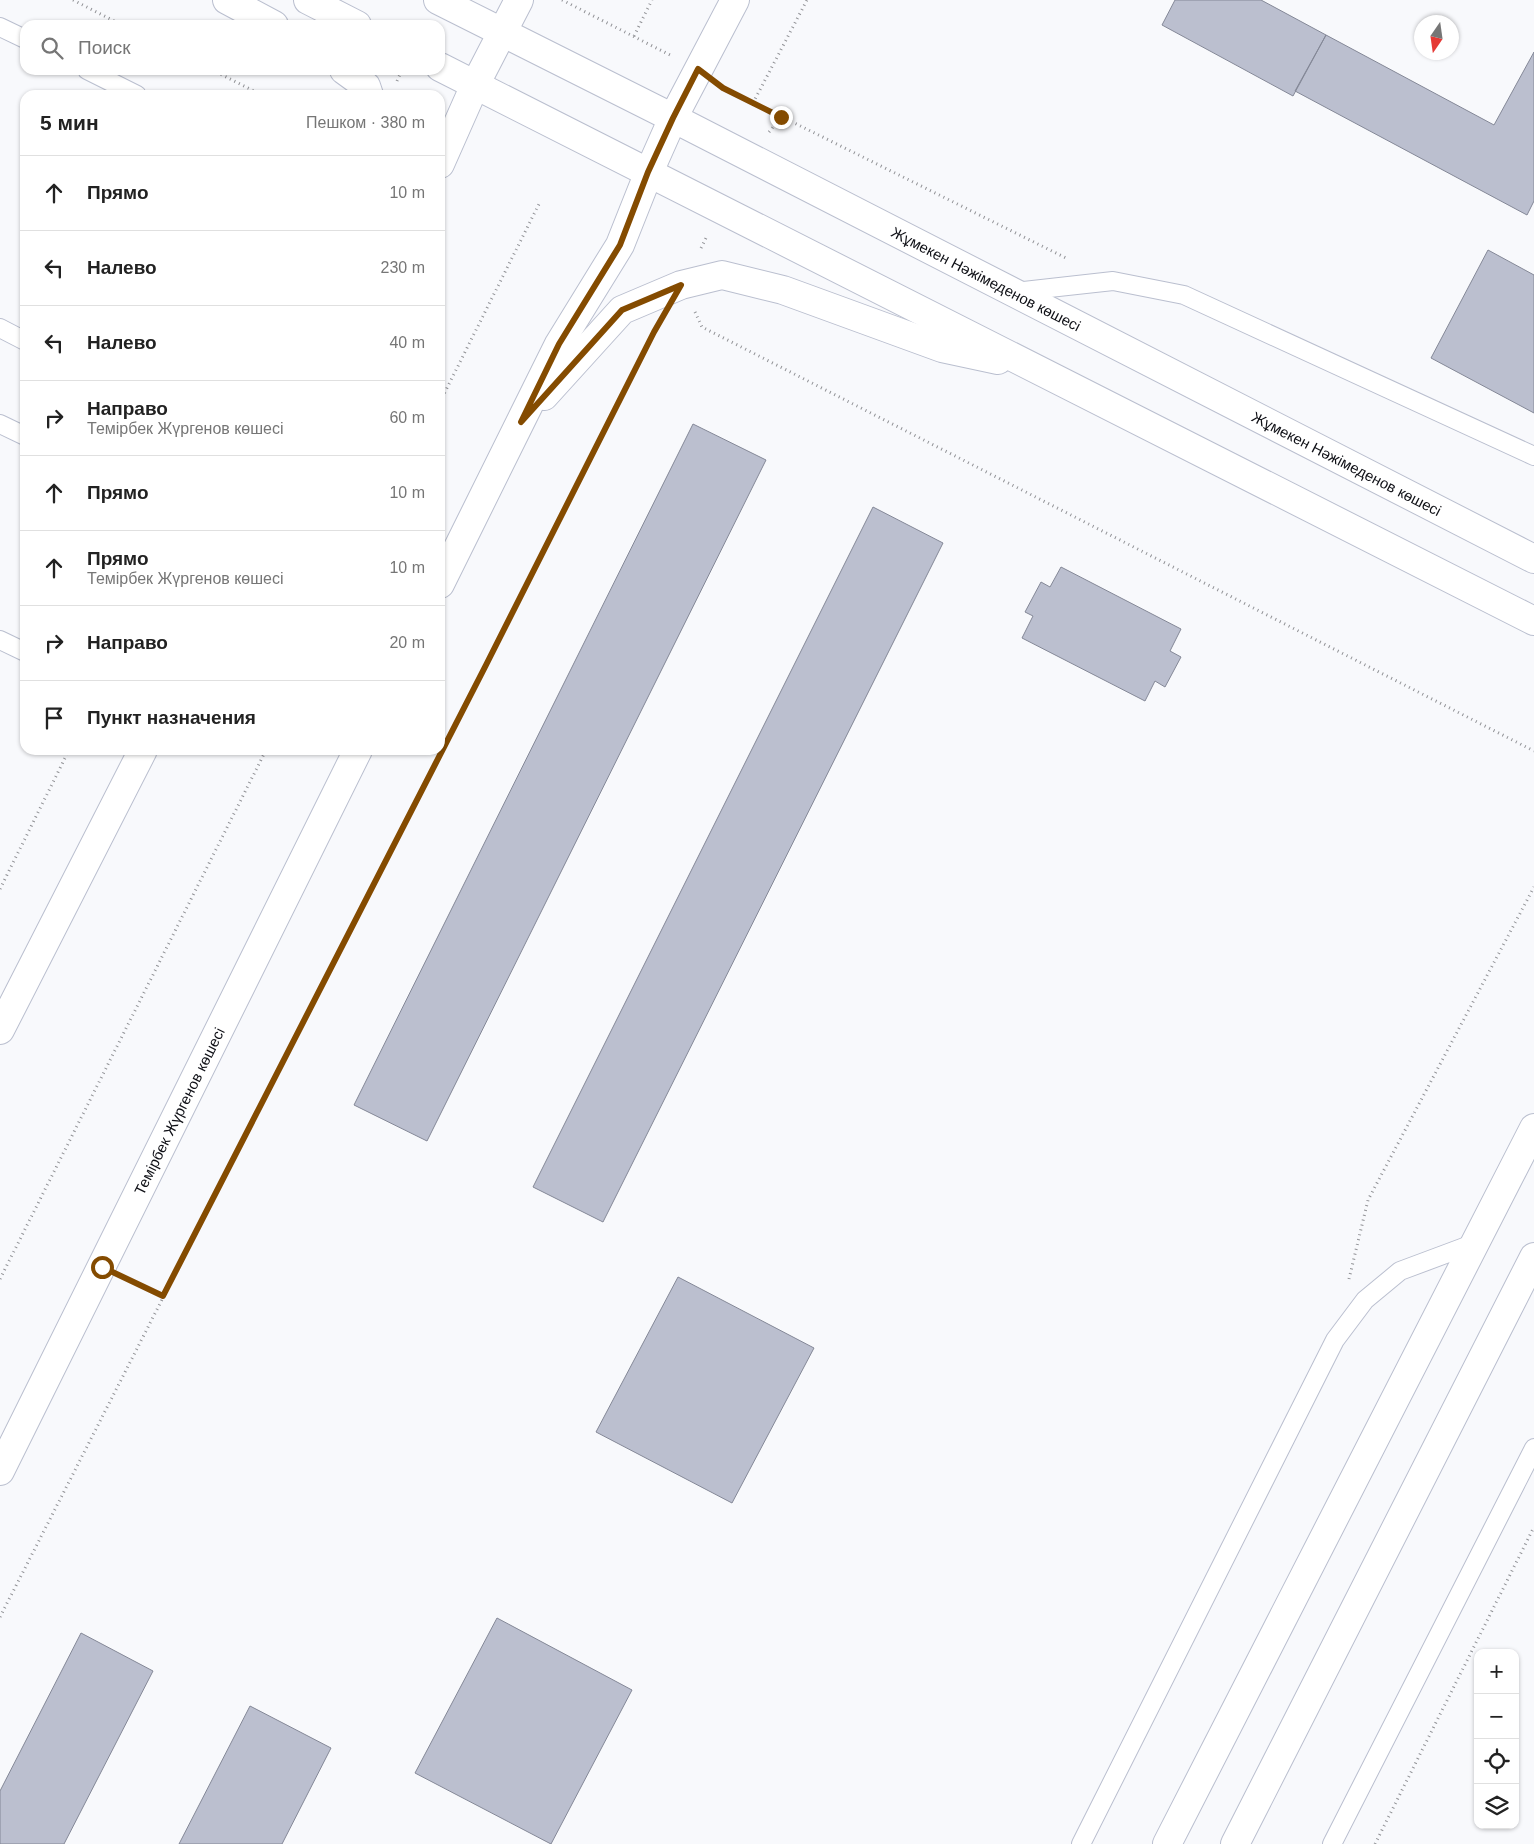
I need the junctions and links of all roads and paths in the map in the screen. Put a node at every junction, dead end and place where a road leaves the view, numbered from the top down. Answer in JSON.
{"nodes":[{"id":1,"x":73,"y":0,"type":"edge"},
{"id":2,"x":227,"y":0,"type":"edge"},
{"id":3,"x":308,"y":0,"type":"edge"},
{"id":4,"x":438,"y":0,"type":"edge"},
{"id":5,"x":519,"y":0,"type":"edge"},
{"id":6,"x":562,"y":0,"type":"edge"},
{"id":7,"x":652,"y":0,"type":"edge"},
{"id":8,"x":735,"y":0,"type":"edge"},
{"id":9,"x":807,"y":0,"type":"edge"},
{"id":10,"x":112,"y":20,"type":"edge"},
{"id":11,"x":265,"y":20,"type":"edge"},
{"id":12,"x":347,"y":20,"type":"edge"},
{"id":13,"x":0,"y":27,"type":"edge"},
{"id":14,"x":502,"y":33,"type":"junction"},
{"id":15,"x":634,"y":36,"type":"junction"},
{"id":16,"x":20,"y":37,"type":"edge"},
{"id":17,"x":698,"y":69,"type":"junction"},
{"id":18,"x":445,"y":70,"type":"edge"},
{"id":19,"x":96,"y":75,"type":"edge"},
{"id":20,"x":222,"y":75,"type":"edge"},
{"id":21,"x":351,"y":75,"type":"edge"},
{"id":22,"x":475,"y":85,"type":"junction"},
{"id":23,"x":127,"y":90,"type":"edge"},
{"id":24,"x":252,"y":90,"type":"edge"},
{"id":25,"x":367,"y":90,"type":"edge"},
{"id":26,"x":753,"y":103,"type":"junction"},
{"id":27,"x":673,"y":118,"type":"junction"},
{"id":28,"x":445,"y":153,"type":"edge"},
{"id":29,"x":648,"y":172,"type":"junction"},
{"id":30,"x":539,"y":204,"type":"dead end"},
{"id":31,"x":1069,"y":259,"type":"dead end"},
{"id":32,"x":681,"y":285,"type":"junction"},
{"id":33,"x":1013,"y":292,"type":"junction"},
{"id":34,"x":0,"y":328,"type":"edge"},
{"id":35,"x":20,"y":338,"type":"edge"},
{"id":36,"x":1035,"y":368,"type":"junction"},
{"id":37,"x":445,"y":392,"type":"edge"},
{"id":38,"x":521,"y":422,"type":"junction"},
{"id":39,"x":0,"y":424,"type":"edge"},
{"id":40,"x":20,"y":434,"type":"edge"},
{"id":41,"x":1534,"y":456,"type":"edge"},
{"id":42,"x":1534,"y":559,"type":"edge"},
{"id":43,"x":445,"y":574,"type":"edge"},
{"id":44,"x":1506,"y":606,"type":"junction"},
{"id":45,"x":1534,"y":621,"type":"edge"},
{"id":46,"x":1534,"y":639,"type":"edge"},
{"id":47,"x":0,"y":640,"type":"edge"},
{"id":48,"x":20,"y":650,"type":"edge"},
{"id":49,"x":445,"y":746,"type":"edge"},
{"id":50,"x":1534,"y":751,"type":"edge"},
{"id":51,"x":67,"y":755,"type":"edge"},
{"id":52,"x":140,"y":755,"type":"edge"},
{"id":53,"x":263,"y":755,"type":"edge"},
{"id":54,"x":356,"y":755,"type":"edge"},
{"id":55,"x":440,"y":755,"type":"edge"},
{"id":56,"x":1534,"y":887,"type":"edge"},
{"id":57,"x":0,"y":890,"type":"edge"},
{"id":58,"x":0,"y":1030,"type":"edge"},
{"id":59,"x":1534,"y":1128,"type":"edge"},
{"id":60,"x":1475,"y":1243,"type":"junction"},
{"id":61,"x":1534,"y":1257,"type":"edge"},
{"id":62,"x":102,"y":1267,"type":"junction"},
{"id":63,"x":0,"y":1279,"type":"edge"},
{"id":64,"x":1348,"y":1284,"type":"dead end"},
{"id":65,"x":163,"y":1296,"type":"junction"},
{"id":66,"x":1534,"y":1448,"type":"edge"},
{"id":67,"x":0,"y":1471,"type":"edge"},
{"id":68,"x":1534,"y":1526,"type":"edge"},
{"id":69,"x":0,"y":1617,"type":"edge"},
{"id":70,"x":1082,"y":1844,"type":"edge"},
{"id":71,"x":1167,"y":1844,"type":"edge"},
{"id":72,"x":1235,"y":1844,"type":"edge"},
{"id":73,"x":1332,"y":1844,"type":"edge"},
{"id":74,"x":1374,"y":1844,"type":"edge"}],
"edges":[{"from":1,"to":10,"type":"path"},
{"from":2,"to":11,"type":"main road"},
{"from":3,"to":12,"type":"main road"},
{"from":4,"to":14,"type":"main road","name":"Жұмекен Нәжімеденов көшесі"},
{"from":5,"to":14,"type":"main road"},
{"from":6,"to":15,"type":"path"},
{"from":7,"to":15,"type":"path"},
{"from":8,"to":17,"type":"main road"},
{"from":9,"to":26,"type":"path"},
{"from":13,"to":16,"type":"lane"},
{"from":14,"to":22,"type":"main road"},
{"from":14,"to":27,"type":"main road","name":"Жұмекен Нәжімеденов көшесі"},
{"from":15,"to":17,"type":"path"},
{"from":17,"to":26,"type":"path"},
{"from":17,"to":27,"type":"main road"},
{"from":18,"to":22,"type":"main road"},
{"from":19,"to":23,"type":"lane"},
{"from":20,"to":24,"type":"path"},
{"from":21,"to":25,"type":"main road"},
{"from":22,"to":28,"type":"main road"},
{"from":22,"to":29,"type":"main road"},
{"from":26,"to":31,"type":"path"},
{"from":27,"to":29,"type":"main road"},
{"from":27,"to":33,"type":"main road","name":"Жұмекен Нәжімеденов көшесі"},
{"from":29,"to":36,"type":"main road"},
{"from":29,"to":38,"type":"main road"},
{"from":30,"to":37,"type":"path"},
{"from":32,"to":36,"type":"main road"},
{"from":32,"to":38,"type":"main road"},
{"from":32,"to":49,"type":"path"},
{"from":32,"to":50,"type":"path"},
{"from":33,"to":41,"type":"lane"},
{"from":33,"to":42,"type":"main road","name":"Жұмекен Нәжімеденов көшесі"},
{"from":34,"to":35,"type":"lane"},
{"from":36,"to":44,"type":"main road"},
{"from":38,"to":43,"type":"main road"},
{"from":39,"to":40,"type":"lane"},
{"from":44,"to":45,"type":"main road"},
{"from":44,"to":46,"type":"main road"},
{"from":47,"to":48,"type":"lane"},
{"from":51,"to":57,"type":"path"},
{"from":52,"to":58,"type":"main road"},
{"from":53,"to":63,"type":"path"},
{"from":54,"to":62,"type":"main road","name":"Темірбек Жүргенов көшесі"},
{"from":55,"to":65,"type":"path"},
{"from":56,"to":64,"type":"path"},
{"from":59,"to":60,"type":"main road"},
{"from":60,"to":70,"type":"lane"},
{"from":60,"to":71,"type":"main road"},
{"from":61,"to":72,"type":"main road"},
{"from":62,"to":65,"type":"path"},
{"from":62,"to":67,"type":"main road","name":"Темірбек Жүргенов көшесі"},
{"from":65,"to":69,"type":"path"},
{"from":66,"to":73,"type":"lane"},
{"from":68,"to":74,"type":"path"}]}
